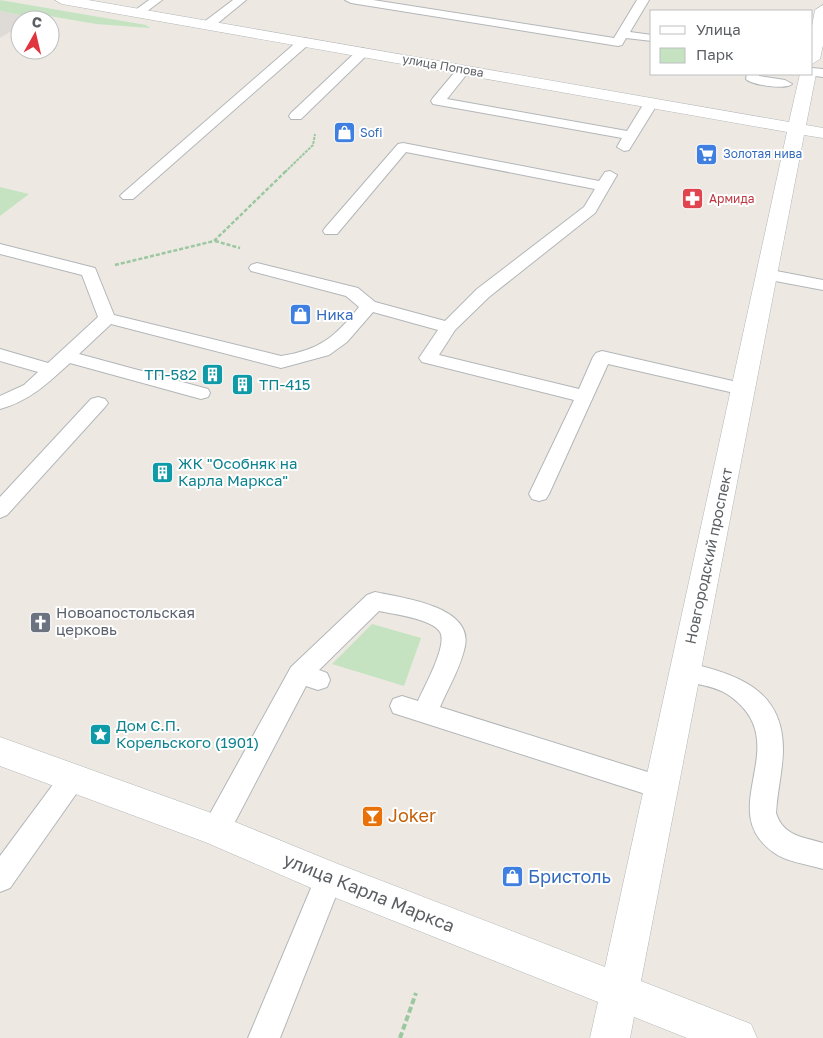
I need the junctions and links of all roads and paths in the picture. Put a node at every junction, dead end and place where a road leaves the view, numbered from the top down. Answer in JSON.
{"nodes":[{"id":1,"x":62,"y":0,"type":"edge"},
{"id":2,"x":156,"y":0,"type":"edge"},
{"id":3,"x":240,"y":0,"type":"edge"},
{"id":4,"x":351,"y":0,"type":"edge"},
{"id":5,"x":643,"y":0,"type":"edge"},
{"id":6,"x":823,"y":10,"type":"edge"},
{"id":7,"x":138,"y":13,"type":"junction"},
{"id":8,"x":208,"y":25,"type":"junction"},
{"id":9,"x":622,"y":34,"type":"junction"},
{"id":10,"x":648,"y":38,"type":"dead end"},
{"id":11,"x":304,"y":42,"type":"junction"},
{"id":12,"x":362,"y":52,"type":"junction"},
{"id":13,"x":813,"y":55,"type":"edge"},
{"id":14,"x":464,"y":70,"type":"junction"},
{"id":15,"x":753,"y":75,"type":"edge"},
{"id":16,"x":808,"y":75,"type":"edge"},
{"id":17,"x":785,"y":84,"type":"dead end"},
{"id":18,"x":651,"y":103,"type":"junction"},
{"id":19,"x":296,"y":116,"type":"dead end"},
{"id":20,"x":316,"y":130,"type":"dead end"},
{"id":21,"x":810,"y":130,"type":"edge"},
{"id":22,"x":632,"y":136,"type":"junction"},
{"id":23,"x":623,"y":149,"type":"dead end"},
{"id":24,"x":128,"y":196,"type":"dead end"},
{"id":25,"x":331,"y":231,"type":"dead end"},
{"id":26,"x":0,"y":249,"type":"edge"},
{"id":27,"x":257,"y":268,"type":"dead end"},
{"id":28,"x":90,"y":272,"type":"junction"},
{"id":29,"x":766,"y":274,"type":"junction"},
{"id":30,"x":823,"y":285,"type":"edge"},
{"id":31,"x":369,"y":306,"type":"junction"},
{"id":32,"x":107,"y":318,"type":"junction"},
{"id":33,"x":449,"y":327,"type":"junction"},
{"id":34,"x":0,"y":356,"type":"edge"},
{"id":35,"x":67,"y":356,"type":"junction"},
{"id":36,"x":53,"y":371,"type":"junction"},
{"id":37,"x":743,"y":389,"type":"junction"},
{"id":38,"x":201,"y":392,"type":"dead end"},
{"id":39,"x":585,"y":397,"type":"junction"},
{"id":40,"x":0,"y":403,"type":"edge"},
{"id":41,"x":98,"y":403,"type":"dead end"},
{"id":42,"x":539,"y":494,"type":"dead end"},
{"id":43,"x":0,"y":510,"type":"edge"},
{"id":44,"x":685,"y":672,"type":"junction"},
{"id":45,"x":0,"y":751,"type":"edge"},
{"id":46,"x":72,"y":779,"type":"junction"},
{"id":47,"x":661,"y":787,"type":"junction"},
{"id":48,"x":216,"y":830,"type":"junction"},
{"id":49,"x":823,"y":856,"type":"edge"},
{"id":50,"x":0,"y":878,"type":"edge"},
{"id":51,"x":329,"y":878,"type":"junction"},
{"id":52,"x":619,"y":992,"type":"junction"},
{"id":53,"x":416,"y":993,"type":"dead end"},
{"id":54,"x":264,"y":1038,"type":"edge"},
{"id":55,"x":400,"y":1038,"type":"edge"},
{"id":56,"x":610,"y":1038,"type":"edge"},
{"id":57,"x":737,"y":1038,"type":"edge"}],
"edges":[{"from":1,"to":7,"type":"street","name":"улица Попова"},
{"from":2,"to":7,"type":"lane"},
{"from":3,"to":8,"type":"lane"},
{"from":4,"to":9,"type":"lane"},
{"from":5,"to":9,"type":"lane"},
{"from":6,"to":13,"type":"street"},
{"from":7,"to":8,"type":"street","name":"улица Попова"},
{"from":8,"to":11,"type":"street","name":"улица Попова"},
{"from":9,"to":10,"type":"lane"},
{"from":11,"to":12,"type":"street","name":"улица Попова"},
{"from":11,"to":24,"type":"lane"},
{"from":12,"to":14,"type":"street","name":"улица Попова"},
{"from":12,"to":19,"type":"lane"},
{"from":14,"to":18,"type":"street","name":"улица Попова"},
{"from":14,"to":22,"type":"lane"},
{"from":15,"to":17,"type":"lane"},
{"from":16,"to":21,"type":"street","name":"Новгородский проспект"},
{"from":18,"to":21,"type":"street","name":"улица Попова"},
{"from":18,"to":22,"type":"lane"},
{"from":20,"to":28,"type":"path"},
{"from":21,"to":29,"type":"street","name":"Новгородский проспект"},
{"from":22,"to":23,"type":"lane"},
{"from":25,"to":33,"type":"lane"},
{"from":26,"to":28,"type":"lane"},
{"from":27,"to":31,"type":"lane"},
{"from":28,"to":32,"type":"lane"},
{"from":29,"to":30,"type":"lane"},
{"from":29,"to":37,"type":"street","name":"Новгородский проспект"},
{"from":31,"to":32,"type":"lane"},
{"from":31,"to":33,"type":"lane"},
{"from":32,"to":35,"type":"lane"},
{"from":33,"to":39,"type":"lane"},
{"from":34,"to":36,"type":"lane"},
{"from":35,"to":36,"type":"lane"},
{"from":35,"to":38,"type":"lane"},
{"from":36,"to":40,"type":"lane"},
{"from":37,"to":39,"type":"lane"},
{"from":37,"to":44,"type":"street","name":"Новгородский проспект"},
{"from":39,"to":42,"type":"lane"},
{"from":41,"to":43,"type":"lane"},
{"from":44,"to":47,"type":"street","name":"Новгородский проспект"},
{"from":44,"to":49,"type":"lane"},
{"from":45,"to":46,"type":"street","name":"улица Карла Маркса"},
{"from":46,"to":48,"type":"street","name":"улица Карла Маркса"},
{"from":46,"to":50,"type":"lane"},
{"from":47,"to":48,"type":"lane"},
{"from":47,"to":52,"type":"street","name":"Новгородский проспект"},
{"from":48,"to":51,"type":"street","name":"улица Карла Маркса"},
{"from":51,"to":52,"type":"street","name":"улица Карла Маркса"},
{"from":51,"to":54,"type":"lane"},
{"from":52,"to":56,"type":"street","name":"Новгородский проспект"},
{"from":52,"to":57,"type":"street","name":"улица Карла Маркса"},
{"from":53,"to":55,"type":"path"}]}
